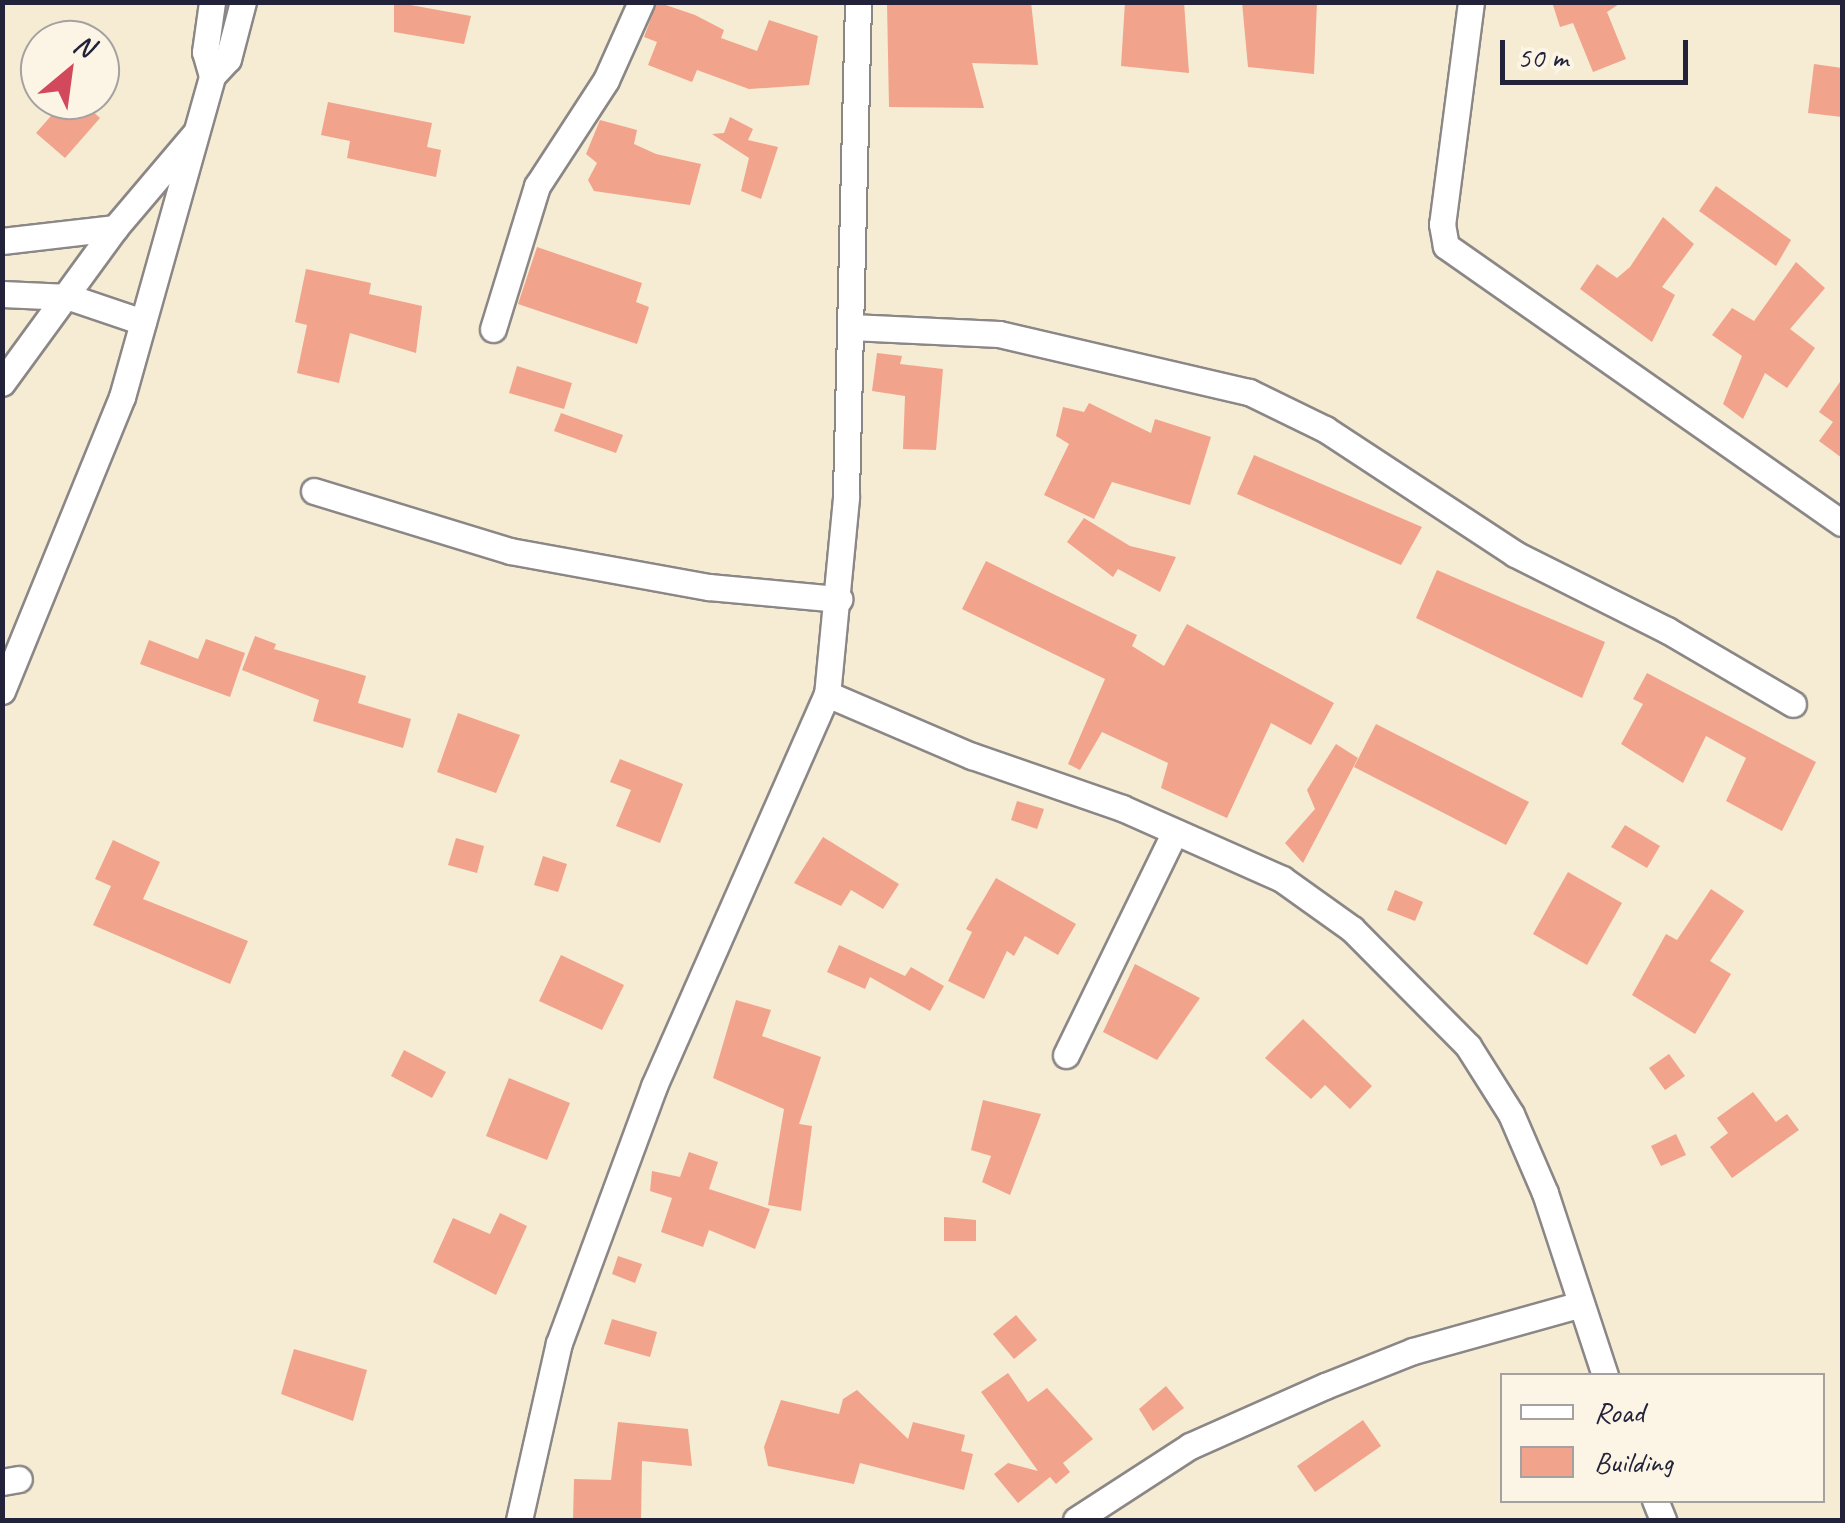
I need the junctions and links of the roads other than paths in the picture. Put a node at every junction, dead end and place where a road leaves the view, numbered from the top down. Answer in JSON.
{"nodes":[{"id":1,"x":212,"y":2,"type":"edge"},
{"id":2,"x":243,"y":2,"type":"edge"},
{"id":3,"x":641,"y":2,"type":"edge"},
{"id":4,"x":858,"y":2,"type":"edge"},
{"id":5,"x":1471,"y":2,"type":"edge"},
{"id":6,"x":212,"y":76,"type":"junction"},
{"id":7,"x":198,"y":132,"type":"junction"},
{"id":8,"x":115,"y":228,"type":"junction"},
{"id":9,"x":2,"y":241,"type":"edge"},
{"id":10,"x":2,"y":294,"type":"edge"},
{"id":11,"x":70,"y":296,"type":"junction"},
{"id":12,"x":143,"y":322,"type":"junction"},
{"id":13,"x":851,"y":327,"type":"junction"},
{"id":14,"x":493,"y":329,"type":"dead end"},
{"id":15,"x":2,"y":383,"type":"edge"},
{"id":16,"x":314,"y":490,"type":"dead end"},
{"id":17,"x":1842,"y":523,"type":"edge"},
{"id":18,"x":839,"y":600,"type":"junction"},
{"id":19,"x":2,"y":691,"type":"edge"},
{"id":20,"x":827,"y":694,"type":"junction"},
{"id":21,"x":1793,"y":704,"type":"dead end"},
{"id":22,"x":1175,"y":832,"type":"junction"},
{"id":23,"x":1066,"y":1055,"type":"dead end"},
{"id":24,"x":1582,"y":1304,"type":"junction"},
{"id":25,"x":1603,"y":1373,"type":"edge"},
{"id":26,"x":519,"y":1520,"type":"edge"},
{"id":27,"x":1076,"y":1520,"type":"edge"}],
"edges":[{"from":1,"to":6,"type":"street"},
{"from":2,"to":6,"type":"street"},
{"from":3,"to":14,"type":"street"},
{"from":4,"to":13,"type":"street"},
{"from":5,"to":17,"type":"street"},
{"from":6,"to":7,"type":"street"},
{"from":7,"to":8,"type":"street"},
{"from":7,"to":12,"type":"street"},
{"from":8,"to":9,"type":"street"},
{"from":8,"to":11,"type":"street"},
{"from":10,"to":11,"type":"street"},
{"from":11,"to":12,"type":"street"},
{"from":11,"to":15,"type":"street"},
{"from":12,"to":19,"type":"street"},
{"from":13,"to":18,"type":"street"},
{"from":13,"to":21,"type":"street"},
{"from":16,"to":18,"type":"street"},
{"from":18,"to":20,"type":"street"},
{"from":20,"to":22,"type":"street"},
{"from":20,"to":26,"type":"street"},
{"from":22,"to":23,"type":"street"},
{"from":22,"to":24,"type":"street"},
{"from":24,"to":25,"type":"street"},
{"from":24,"to":27,"type":"street"}]}
